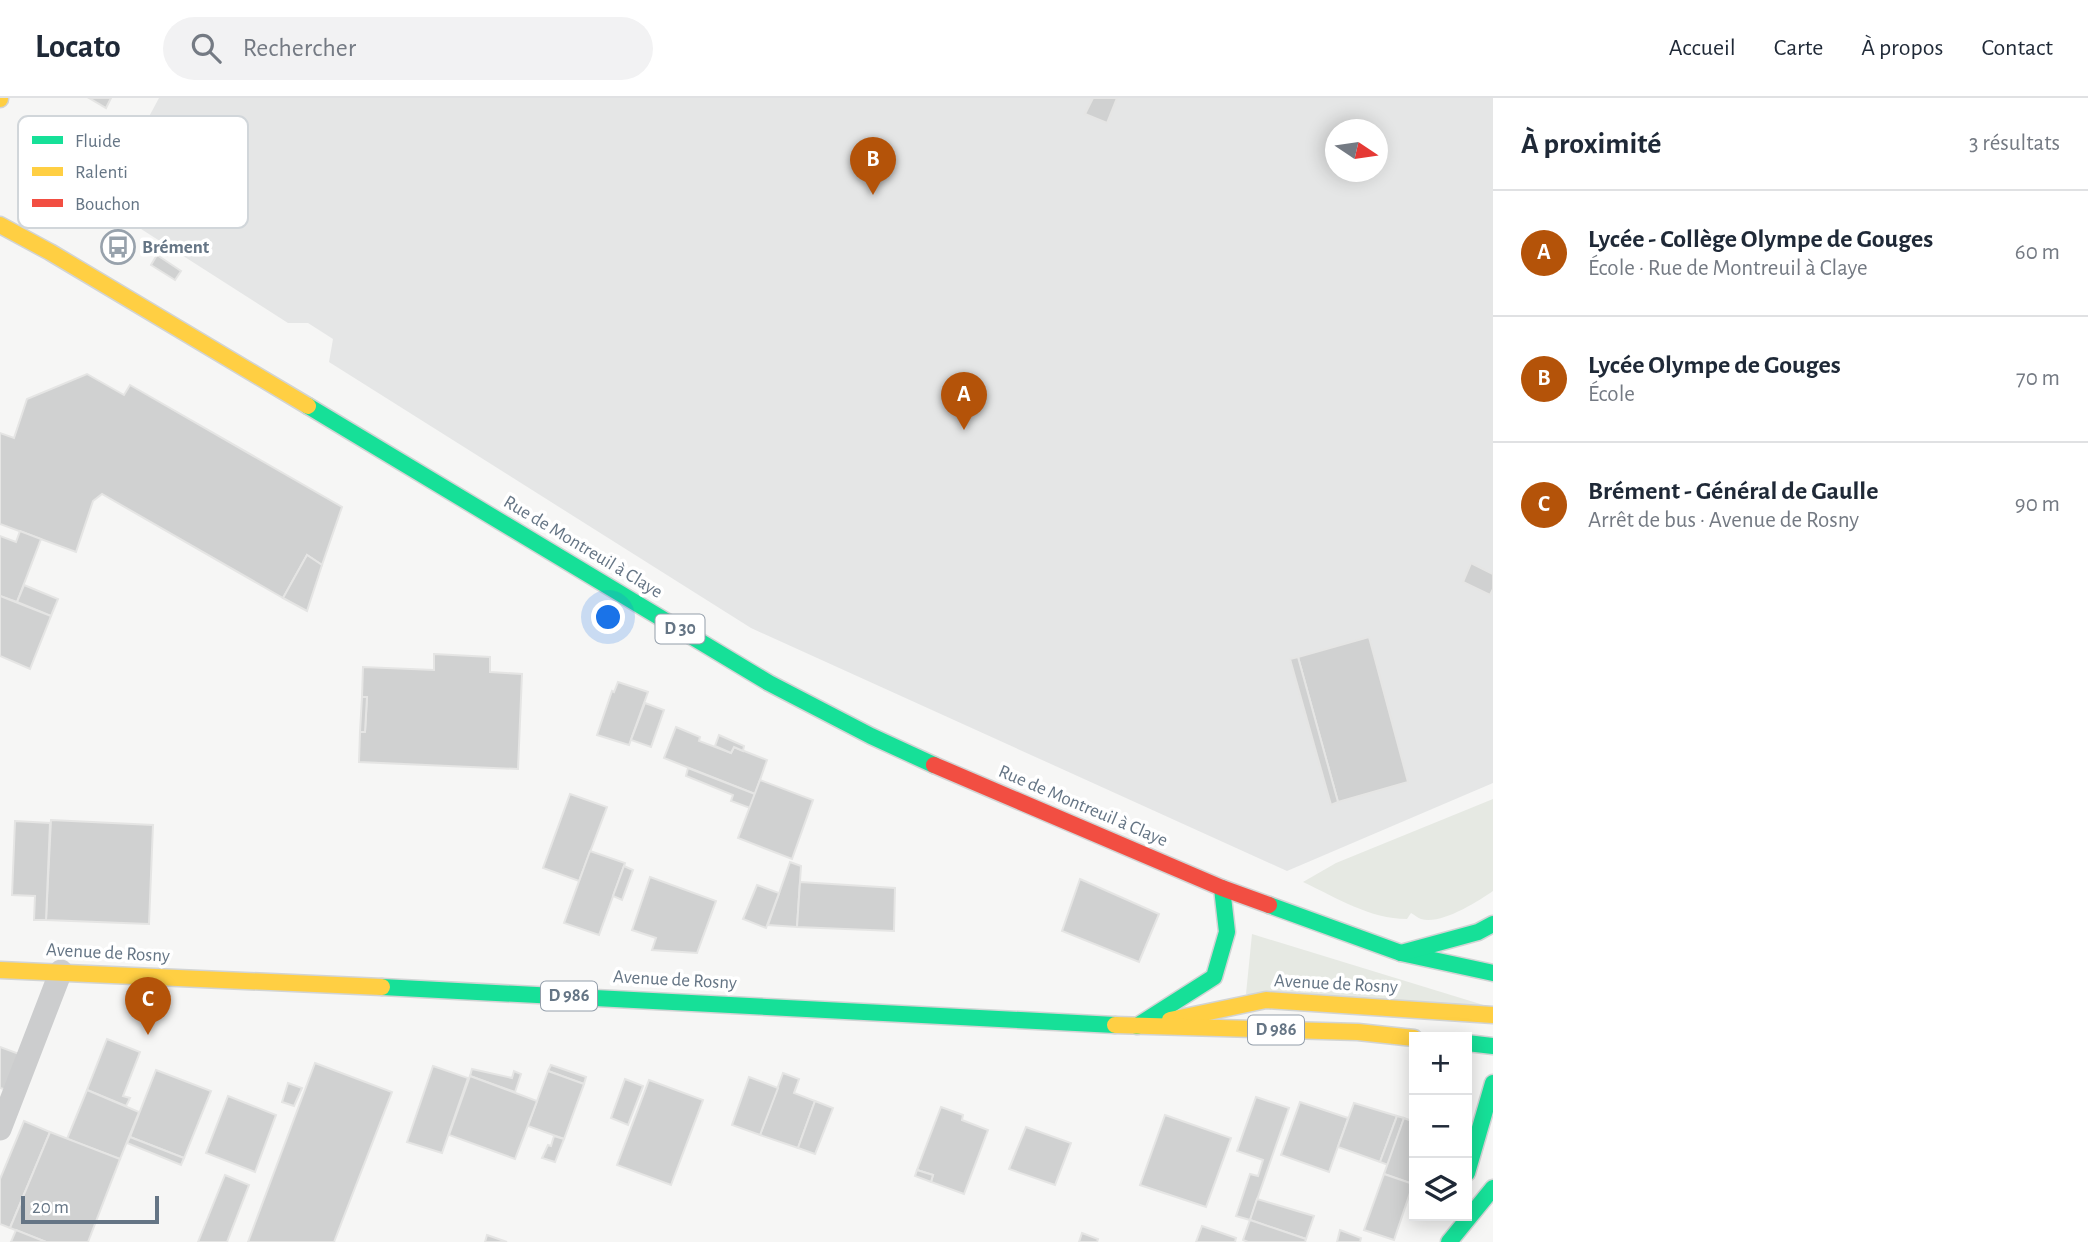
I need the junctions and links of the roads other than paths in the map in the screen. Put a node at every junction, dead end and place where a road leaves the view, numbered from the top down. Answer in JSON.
{"nodes":[{"id":1,"x":0,"y":225,"type":"edge"},
{"id":2,"x":1222,"y":888,"type":"junction"},
{"id":3,"x":1493,"y":923,"type":"edge"},
{"id":4,"x":1401,"y":953,"type":"junction"},
{"id":5,"x":0,"y":970,"type":"edge"},
{"id":6,"x":61,"y":971,"type":"junction"},
{"id":7,"x":1493,"y":974,"type":"edge"},
{"id":8,"x":1493,"y":1014,"type":"edge"},
{"id":9,"x":1137,"y":1027,"type":"junction"},
{"id":10,"x":1409,"y":1037,"type":"edge"},
{"id":11,"x":1472,"y":1044,"type":"edge"},
{"id":12,"x":1493,"y":1046,"type":"edge"},
{"id":13,"x":1493,"y":1083,"type":"edge"},
{"id":14,"x":0,"y":1129,"type":"edge"},
{"id":15,"x":1471,"y":1158,"type":"edge"},
{"id":16,"x":1493,"y":1188,"type":"edge"},
{"id":17,"x":1453,"y":1221,"type":"edge"},
{"id":18,"x":1448,"y":1242,"type":"edge"}],
"edges":[{"from":1,"to":2,"type":"main road","name":"Rue de Montreuil à Claye","number":"D 30"},
{"from":2,"to":4,"type":"main road","name":"Rue de Montreuil à Claye","number":"D 30"},
{"from":2,"to":9,"type":"main road"},
{"from":3,"to":4,"type":"main road"},
{"from":4,"to":7,"type":"main road","number":"D 30"},
{"from":5,"to":6,"type":"main road","name":"Avenue de Rosny","number":"D 986"},
{"from":6,"to":9,"type":"main road","name":"Avenue de Rosny","number":"D 986"},
{"from":6,"to":14,"type":"lane"},
{"from":8,"to":9,"type":"main road","name":"Avenue de Rosny"},
{"from":9,"to":10,"type":"main road","name":"Avenue de Rosny","number":"D 986"},
{"from":11,"to":12,"type":"main road"},
{"from":13,"to":15,"type":"main road"},
{"from":16,"to":18,"type":"main road"},
{"from":17,"to":18,"type":"main road"}]}
